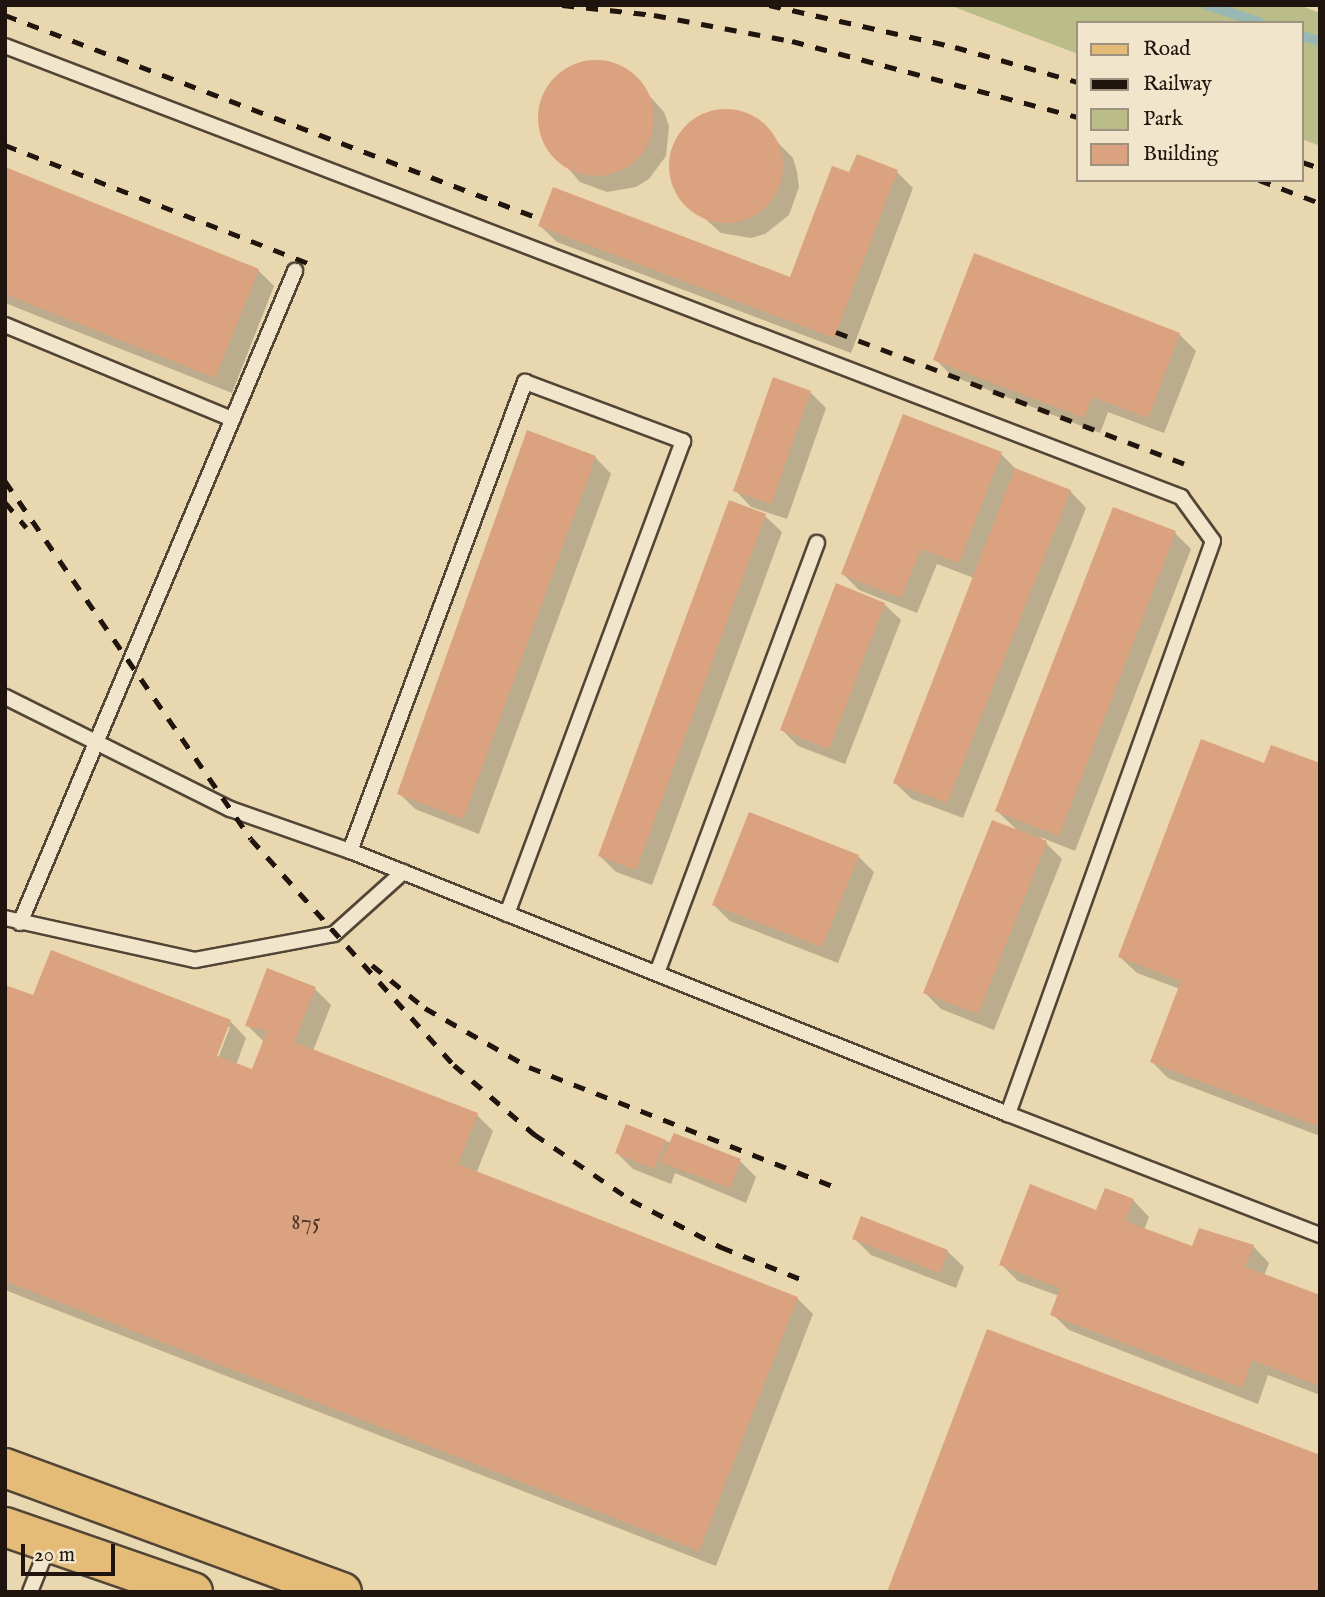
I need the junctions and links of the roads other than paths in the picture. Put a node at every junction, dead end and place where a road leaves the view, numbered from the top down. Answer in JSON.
{"nodes":[{"id":1,"x":5,"y":46,"type":"edge"},
{"id":2,"x":295,"y":271,"type":"dead end"},
{"id":3,"x":5,"y":326,"type":"edge"},
{"id":4,"x":232,"y":419,"type":"junction"},
{"id":5,"x":817,"y":542,"type":"dead end"},
{"id":6,"x":5,"y":696,"type":"edge"},
{"id":7,"x":95,"y":745,"type":"junction"},
{"id":8,"x":350,"y":851,"type":"junction"},
{"id":9,"x":403,"y":872,"type":"junction"},
{"id":10,"x":507,"y":914,"type":"junction"},
{"id":11,"x":5,"y":918,"type":"edge"},
{"id":12,"x":20,"y":923,"type":"junction"},
{"id":13,"x":657,"y":973,"type":"junction"},
{"id":14,"x":1008,"y":1114,"type":"junction"},
{"id":15,"x":1320,"y":1235,"type":"edge"},
{"id":16,"x":5,"y":1468,"type":"edge"},
{"id":17,"x":5,"y":1527,"type":"edge"},
{"id":18,"x":50,"y":1541,"type":"junction"},
{"id":19,"x":30,"y":1592,"type":"edge"},
{"id":20,"x":193,"y":1592,"type":"edge"},
{"id":21,"x":342,"y":1592,"type":"edge"}],
"edges":[{"from":1,"to":14,"type":"lane"},
{"from":2,"to":4,"type":"lane"},
{"from":3,"to":4,"type":"lane"},
{"from":4,"to":7,"type":"lane"},
{"from":5,"to":13,"type":"lane"},
{"from":6,"to":7,"type":"lane"},
{"from":7,"to":8,"type":"lane"},
{"from":7,"to":12,"type":"lane"},
{"from":8,"to":9,"type":"lane"},
{"from":8,"to":10,"type":"lane"},
{"from":9,"to":10,"type":"lane"},
{"from":9,"to":12,"type":"lane"},
{"from":10,"to":13,"type":"lane"},
{"from":11,"to":12,"type":"lane"},
{"from":13,"to":14,"type":"lane"},
{"from":14,"to":15,"type":"lane"},
{"from":16,"to":21,"type":"main road"},
{"from":17,"to":18,"type":"main road"},
{"from":18,"to":19,"type":"lane"},
{"from":18,"to":20,"type":"main road"}]}
